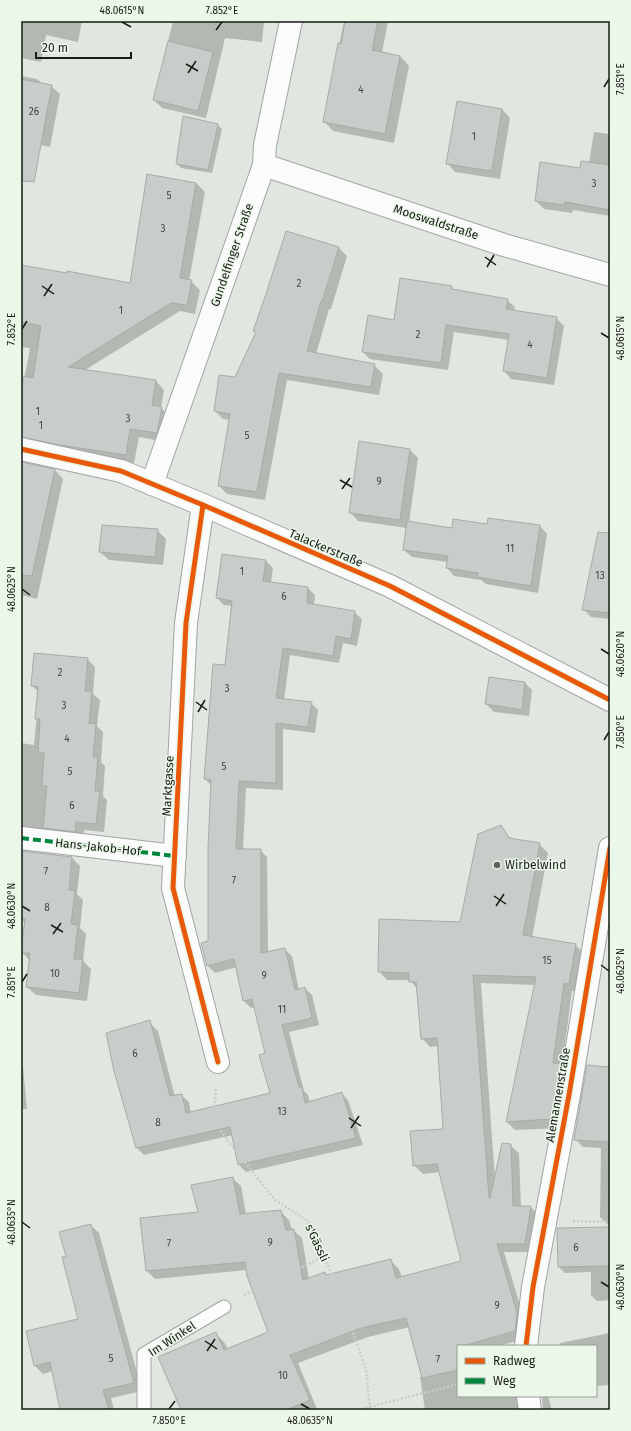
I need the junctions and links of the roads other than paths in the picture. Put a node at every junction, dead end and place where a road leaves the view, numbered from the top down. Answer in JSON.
{"nodes":[{"id":1,"x":291,"y":21,"type":"edge"},
{"id":2,"x":264,"y":165,"type":"junction"},
{"id":3,"x":610,"y":275,"type":"edge"},
{"id":4,"x":21,"y":449,"type":"edge"},
{"id":5,"x":152,"y":484,"type":"junction"},
{"id":6,"x":203,"y":505,"type":"junction"},
{"id":7,"x":610,"y":700,"type":"edge"},
{"id":8,"x":21,"y":838,"type":"edge"},
{"id":9,"x":610,"y":848,"type":"edge"},
{"id":10,"x":175,"y":856,"type":"junction"},
{"id":11,"x":218,"y":1062,"type":"road end"},
{"id":12,"x":224,"y":1307,"type":"road end"},
{"id":13,"x":526,"y":1345,"type":"edge"},
{"id":14,"x":528,"y":1397,"type":"edge"},
{"id":15,"x":144,"y":1410,"type":"edge"},
{"id":16,"x":530,"y":1410,"type":"edge"}],
"edges":[{"from":1,"to":2,"type":"street","name":"Gundelfinger Straße"},
{"from":2,"to":3,"type":"street","name":"Mooswaldstraße"},
{"from":2,"to":5,"type":"street","name":"Gundelfinger Straße"},
{"from":4,"to":5,"type":"street","name":"Talackerstraße"},
{"from":5,"to":6,"type":"street","name":"Talackerstraße"},
{"from":6,"to":7,"type":"street","name":"Talackerstraße"},
{"from":6,"to":10,"type":"street","name":"Marktgasse"},
{"from":8,"to":10,"type":"street","name":"Hans-Jakob-Hof"},
{"from":9,"to":13,"type":"street","name":"Alemannenstraße"},
{"from":10,"to":11,"type":"street","name":"Marktgasse"},
{"from":12,"to":15,"type":"lane","name":"Im Winkel"},
{"from":14,"to":16,"type":"street"}]}
